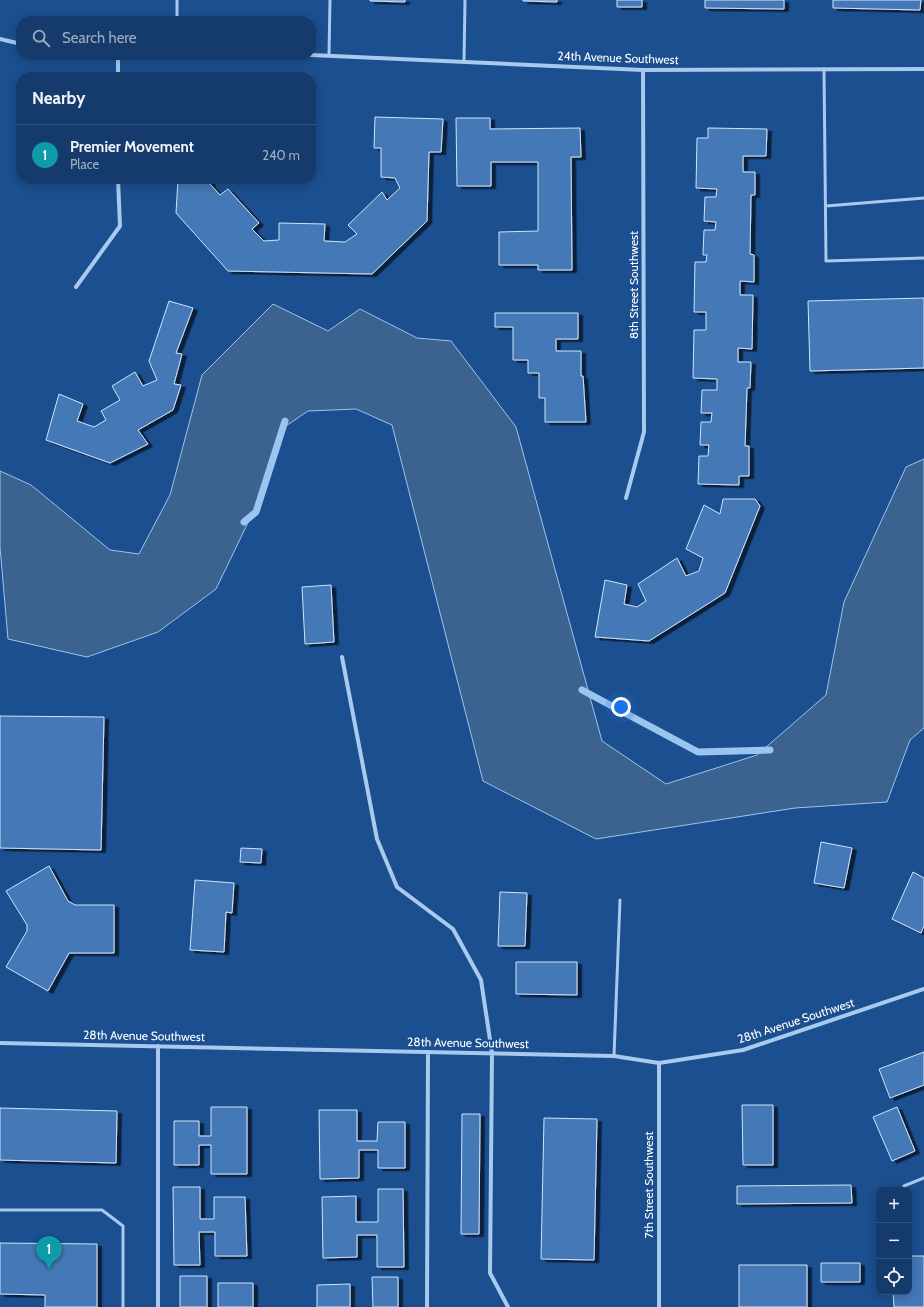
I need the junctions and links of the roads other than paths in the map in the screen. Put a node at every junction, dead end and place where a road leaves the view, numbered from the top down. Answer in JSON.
{"nodes":[{"id":1,"x":178,"y":0,"type":"edge"},
{"id":2,"x":330,"y":0,"type":"edge"},
{"id":3,"x":465,"y":0,"type":"edge"},
{"id":4,"x":177,"y":16,"type":"edge"},
{"id":5,"x":0,"y":38,"type":"edge"},
{"id":6,"x":16,"y":43,"type":"edge"},
{"id":7,"x":316,"y":55,"type":"edge"},
{"id":8,"x":329,"y":55,"type":"junction"},
{"id":9,"x":118,"y":60,"type":"edge"},
{"id":10,"x":464,"y":61,"type":"junction"},
{"id":11,"x":924,"y":68,"type":"edge"},
{"id":12,"x":824,"y":69,"type":"junction"},
{"id":13,"x":643,"y":70,"type":"junction"},
{"id":14,"x":118,"y":72,"type":"edge"},
{"id":15,"x":118,"y":184,"type":"edge"},
{"id":16,"x":924,"y":198,"type":"edge"},
{"id":17,"x":826,"y":206,"type":"junction"},
{"id":18,"x":924,"y":258,"type":"edge"},
{"id":19,"x":76,"y":287,"type":"dead end"},
{"id":20,"x":626,"y":498,"type":"dead end"},
{"id":21,"x":342,"y":657,"type":"dead end"},
{"id":22,"x":620,"y":900,"type":"dead end"},
{"id":23,"x":924,"y":989,"type":"edge"},
{"id":24,"x":0,"y":1043,"type":"edge"},
{"id":25,"x":158,"y":1046,"type":"junction"},
{"id":26,"x":428,"y":1052,"type":"junction"},
{"id":27,"x":492,"y":1053,"type":"junction"},
{"id":28,"x":614,"y":1056,"type":"junction"},
{"id":29,"x":659,"y":1063,"type":"junction"},
{"id":30,"x":924,"y":1178,"type":"edge"},
{"id":31,"x":904,"y":1187,"type":"edge"},
{"id":32,"x":0,"y":1210,"type":"edge"},
{"id":33,"x":123,"y":1307,"type":"edge"},
{"id":34,"x":158,"y":1307,"type":"edge"},
{"id":35,"x":427,"y":1307,"type":"edge"},
{"id":36,"x":508,"y":1307,"type":"edge"},
{"id":37,"x":659,"y":1307,"type":"edge"}],
"edges":[{"from":1,"to":4,"type":"lane"},
{"from":2,"to":8,"type":"lane"},
{"from":3,"to":10,"type":"lane"},
{"from":5,"to":6,"type":"street"},
{"from":7,"to":8,"type":"street","name":"24th Avenue Southwest"},
{"from":8,"to":10,"type":"street","name":"24th Avenue Southwest"},
{"from":9,"to":14,"type":"street"},
{"from":10,"to":13,"type":"street","name":"24th Avenue Southwest"},
{"from":11,"to":12,"type":"street","name":"24th Avenue Southwest"},
{"from":12,"to":13,"type":"street","name":"24th Avenue Southwest"},
{"from":12,"to":17,"type":"lane"},
{"from":13,"to":20,"type":"street","name":"8th Street Southwest"},
{"from":15,"to":19,"type":"street"},
{"from":16,"to":17,"type":"lane"},
{"from":17,"to":18,"type":"lane"},
{"from":21,"to":27,"type":"street"},
{"from":22,"to":28,"type":"lane"},
{"from":23,"to":29,"type":"street","name":"28th Avenue Southwest"},
{"from":24,"to":25,"type":"street","name":"28th Avenue Southwest"},
{"from":25,"to":26,"type":"street","name":"28th Avenue Southwest"},
{"from":25,"to":34,"type":"street"},
{"from":26,"to":27,"type":"street","name":"28th Avenue Southwest"},
{"from":26,"to":35,"type":"street"},
{"from":27,"to":28,"type":"street","name":"28th Avenue Southwest"},
{"from":27,"to":36,"type":"street"},
{"from":28,"to":29,"type":"street","name":"28th Avenue Southwest"},
{"from":29,"to":37,"type":"street","name":"7th Street Southwest"},
{"from":30,"to":31,"type":"lane"},
{"from":32,"to":33,"type":"lane"}]}
